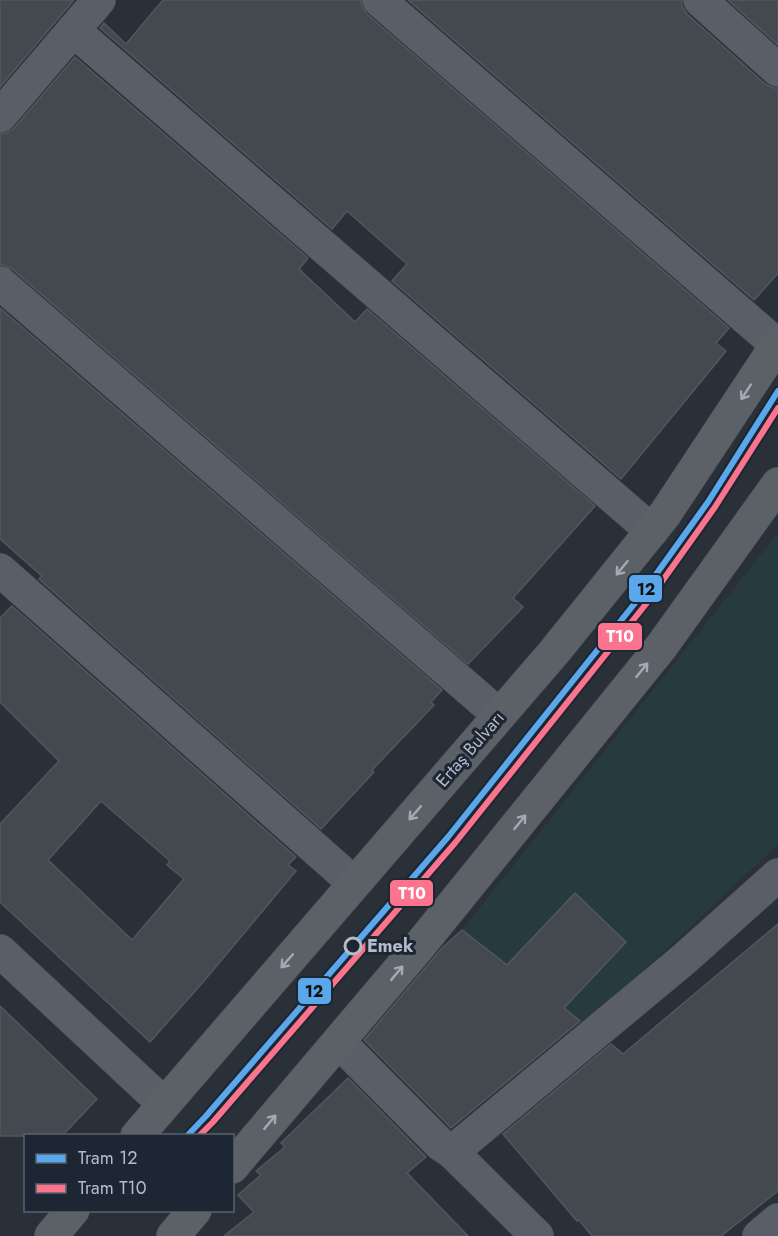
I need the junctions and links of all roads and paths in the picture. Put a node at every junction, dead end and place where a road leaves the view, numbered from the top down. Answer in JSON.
{"nodes":[{"id":1,"x":99,"y":0,"type":"edge"},
{"id":2,"x":379,"y":0,"type":"edge"},
{"id":3,"x":700,"y":0,"type":"edge"},
{"id":4,"x":73,"y":30,"type":"junction"},
{"id":5,"x":778,"y":70,"type":"edge"},
{"id":6,"x":0,"y":116,"type":"edge"},
{"id":7,"x":0,"y":283,"type":"edge"},
{"id":8,"x":777,"y":344,"type":"edge"},
{"id":9,"x":778,"y":484,"type":"edge"},
{"id":10,"x":652,"y":531,"type":"junction"},
{"id":11,"x":0,"y":570,"type":"edge"},
{"id":12,"x":499,"y":715,"type":"junction"},
{"id":13,"x":778,"y":875,"type":"edge"},
{"id":14,"x":354,"y":883,"type":"junction"},
{"id":15,"x":0,"y":951,"type":"edge"},
{"id":16,"x":339,"y":1042,"type":"junction"},
{"id":17,"x":164,"y":1104,"type":"junction"},
{"id":18,"x":139,"y":1134,"type":"edge"},
{"id":19,"x":452,"y":1152,"type":"junction"},
{"id":20,"x":234,"y":1165,"type":"edge"},
{"id":21,"x":71,"y":1212,"type":"edge"},
{"id":22,"x":193,"y":1212,"type":"edge"},
{"id":23,"x":778,"y":1220,"type":"edge"},
{"id":24,"x":51,"y":1236,"type":"edge"},
{"id":25,"x":173,"y":1236,"type":"edge"},
{"id":26,"x":537,"y":1236,"type":"edge"},
{"id":27,"x":759,"y":1236,"type":"edge"}],
"edges":[{"from":1,"to":4,"type":"street"},
{"from":2,"to":8,"type":"street"},
{"from":3,"to":5,"type":"street"},
{"from":4,"to":6,"type":"street"},
{"from":4,"to":10,"type":"street"},
{"from":7,"to":12,"type":"street"},
{"from":8,"to":10,"type":"main road","name":"Ertaş Bulvarı","one_way":true},
{"from":16,"to":9,"type":"main road","one_way":true},
{"from":10,"to":12,"type":"main road","name":"Ertaş Bulvarı","one_way":true},
{"from":11,"to":14,"type":"street"},
{"from":12,"to":14,"type":"main road","name":"Ertaş Bulvarı","one_way":true},
{"from":13,"to":19,"type":"street"},
{"from":14,"to":17,"type":"main road","name":"Ertaş Bulvarı","one_way":true},
{"from":15,"to":17,"type":"street"},
{"from":16,"to":19,"type":"street"},
{"from":20,"to":16,"type":"main road","one_way":true},
{"from":17,"to":18,"type":"main road","name":"Ertaş Bulvarı"},
{"from":19,"to":26,"type":"street"},
{"from":21,"to":24,"type":"main road"},
{"from":22,"to":25,"type":"main road"},
{"from":23,"to":27,"type":"street"}]}
